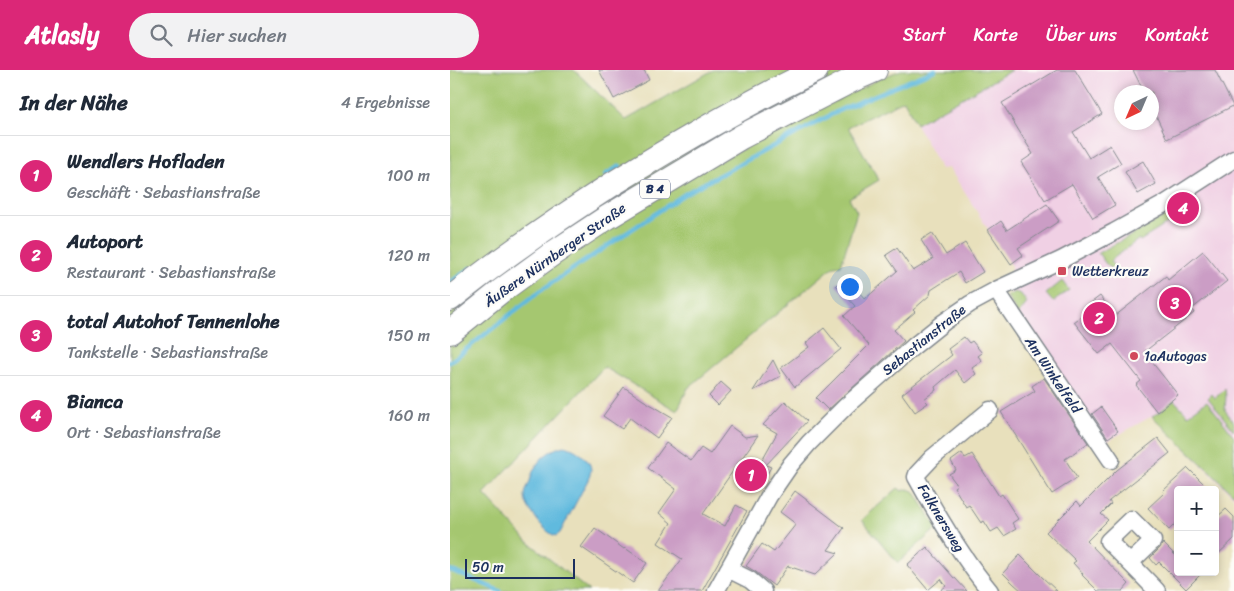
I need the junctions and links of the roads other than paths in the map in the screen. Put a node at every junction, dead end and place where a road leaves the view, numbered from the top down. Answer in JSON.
{"nodes":[{"id":1,"x":816,"y":70,"type":"edge"},
{"id":2,"x":875,"y":70,"type":"edge"},
{"id":3,"x":1234,"y":159,"type":"edge"},
{"id":4,"x":996,"y":290,"type":"junction"},
{"id":5,"x":450,"y":299,"type":"edge"},
{"id":6,"x":450,"y":332,"type":"edge"},
{"id":7,"x":990,"y":410,"type":"dead end"},
{"id":8,"x":1111,"y":460,"type":"dead end"},
{"id":9,"x":1130,"y":563,"type":"dead end"},
{"id":10,"x":728,"y":568,"type":"junction"},
{"id":11,"x":716,"y":591,"type":"edge"},
{"id":12,"x":763,"y":591,"type":"edge"},
{"id":13,"x":990,"y":591,"type":"edge"},
{"id":14,"x":1157,"y":591,"type":"edge"}],
"edges":[{"from":1,"to":5,"type":"highway","name":"Äußere Nürnberger Straße","number":"B 4"},
{"from":2,"to":6,"type":"highway","name":"Äußere Nürnberger Straße","number":"B 4"},
{"from":3,"to":4,"type":"street","name":"Sebastianstraße"},
{"from":4,"to":8,"type":"street","name":"Am Winkelfeld"},
{"from":4,"to":10,"type":"street","name":"Sebastianstraße"},
{"from":7,"to":13,"type":"street","name":"Falknersweg"},
{"from":9,"to":14,"type":"street"},
{"from":10,"to":11,"type":"street","name":"Sebastianstraße"},
{"from":10,"to":12,"type":"street"}]}
